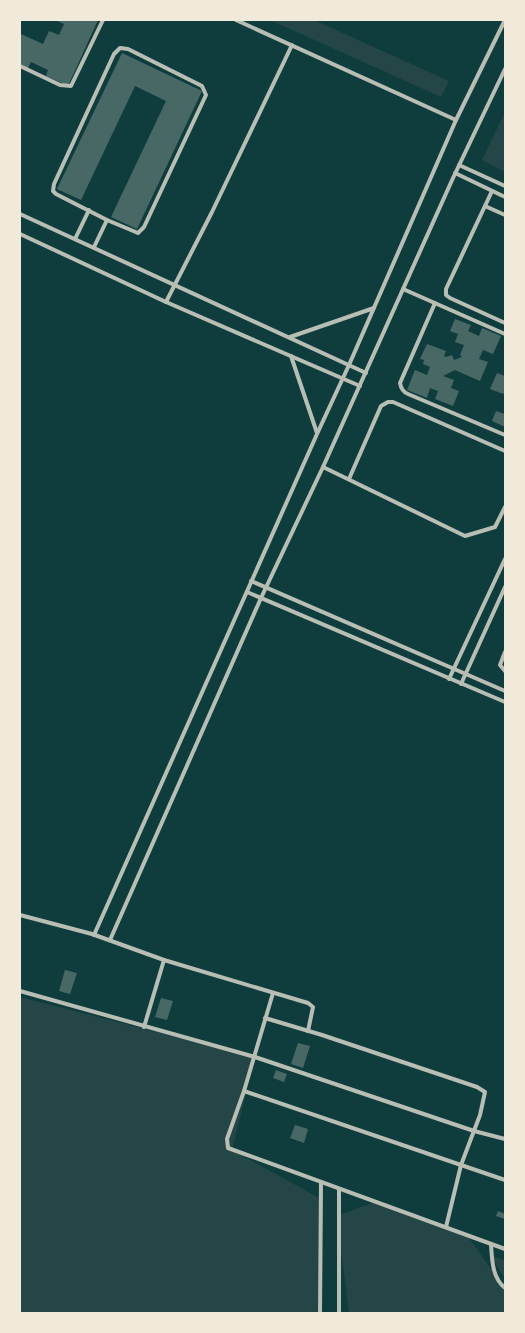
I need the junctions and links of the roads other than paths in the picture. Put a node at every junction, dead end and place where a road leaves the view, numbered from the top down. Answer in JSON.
{"nodes":[{"id":1,"x":103,"y":20,"type":"edge"},
{"id":2,"x":236,"y":20,"type":"edge"},
{"id":3,"x":505,"y":20,"type":"edge"},
{"id":4,"x":292,"y":45,"type":"junction"},
{"id":5,"x":20,"y":66,"type":"edge"},
{"id":6,"x":505,"y":68,"type":"edge"},
{"id":7,"x":456,"y":120,"type":"junction"},
{"id":8,"x":459,"y":165,"type":"junction"},
{"id":9,"x":455,"y":173,"type":"junction"},
{"id":10,"x":505,"y":186,"type":"edge"},
{"id":11,"x":492,"y":191,"type":"junction"},
{"id":12,"x":505,"y":197,"type":"edge"},
{"id":13,"x":485,"y":206,"type":"junction"},
{"id":14,"x":89,"y":210,"type":"junction"},
{"id":15,"x":20,"y":214,"type":"edge"},
{"id":16,"x":505,"y":215,"type":"edge"},
{"id":17,"x":107,"y":220,"type":"junction"},
{"id":18,"x":20,"y":234,"type":"edge"},
{"id":19,"x":75,"y":239,"type":"junction"},
{"id":20,"x":94,"y":247,"type":"junction"},
{"id":21,"x":174,"y":284,"type":"junction"},
{"id":22,"x":403,"y":290,"type":"junction"},
{"id":23,"x":166,"y":302,"type":"junction"},
{"id":24,"x":435,"y":304,"type":"junction"},
{"id":25,"x":374,"y":308,"type":"junction"},
{"id":26,"x":505,"y":323,"type":"edge"},
{"id":27,"x":505,"y":334,"type":"edge"},
{"id":28,"x":290,"y":338,"type":"junction"},
{"id":29,"x":291,"y":356,"type":"junction"},
{"id":30,"x":350,"y":365,"type":"junction"},
{"id":31,"x":366,"y":373,"type":"junction"},
{"id":32,"x":343,"y":378,"type":"junction"},
{"id":33,"x":360,"y":386,"type":"junction"},
{"id":34,"x":317,"y":434,"type":"junction"},
{"id":35,"x":505,"y":435,"type":"edge"},
{"id":36,"x":505,"y":452,"type":"edge"},
{"id":37,"x":323,"y":467,"type":"junction"},
{"id":38,"x":349,"y":479,"type":"junction"},
{"id":39,"x":505,"y":507,"type":"edge"},
{"id":40,"x":505,"y":559,"type":"edge"},
{"id":41,"x":251,"y":581,"type":"junction"},
{"id":42,"x":505,"y":587,"type":"edge"},
{"id":43,"x":266,"y":588,"type":"junction"},
{"id":44,"x":247,"y":592,"type":"junction"},
{"id":45,"x":503,"y":594,"type":"edge"},
{"id":46,"x":261,"y":598,"type":"junction"},
{"id":47,"x":505,"y":652,"type":"edge"},
{"id":48,"x":454,"y":669,"type":"junction"},
{"id":49,"x":505,"y":671,"type":"edge"},
{"id":50,"x":465,"y":674,"type":"junction"},
{"id":51,"x":449,"y":679,"type":"junction"},
{"id":52,"x":461,"y":684,"type":"junction"},
{"id":53,"x":505,"y":691,"type":"edge"},
{"id":54,"x":505,"y":702,"type":"edge"},
{"id":55,"x":20,"y":915,"type":"edge"},
{"id":56,"x":94,"y":935,"type":"junction"},
{"id":57,"x":110,"y":940,"type":"junction"},
{"id":58,"x":164,"y":960,"type":"junction"},
{"id":59,"x":20,"y":991,"type":"edge"},
{"id":60,"x":273,"y":992,"type":"junction"},
{"id":61,"x":265,"y":1018,"type":"junction"},
{"id":62,"x":144,"y":1027,"type":"junction"},
{"id":63,"x":308,"y":1031,"type":"junction"},
{"id":64,"x":255,"y":1057,"type":"junction"},
{"id":65,"x":244,"y":1091,"type":"junction"},
{"id":66,"x":474,"y":1131,"type":"junction"},
{"id":67,"x":505,"y":1139,"type":"edge"},
{"id":68,"x":461,"y":1165,"type":"junction"},
{"id":69,"x":505,"y":1180,"type":"edge"},
{"id":70,"x":321,"y":1182,"type":"junction"},
{"id":71,"x":339,"y":1188,"type":"junction"},
{"id":72,"x":446,"y":1227,"type":"junction"},
{"id":73,"x":491,"y":1244,"type":"junction"},
{"id":74,"x":505,"y":1249,"type":"edge"},
{"id":75,"x":505,"y":1288,"type":"edge"},
{"id":76,"x":320,"y":1313,"type":"edge"},
{"id":77,"x":339,"y":1313,"type":"edge"}],
"edges":[{"from":1,"to":5,"type":"street"},
{"from":2,"to":4,"type":"street"},
{"from":3,"to":7,"type":"street"},
{"from":4,"to":7,"type":"street"},
{"from":4,"to":21,"type":"street"},
{"from":6,"to":8,"type":"street"},
{"from":7,"to":25,"type":"street"},
{"from":8,"to":9,"type":"street"},
{"from":8,"to":10,"type":"street"},
{"from":9,"to":11,"type":"street"},
{"from":9,"to":22,"type":"street"},
{"from":11,"to":12,"type":"street"},
{"from":11,"to":13,"type":"street"},
{"from":13,"to":16,"type":"street"},
{"from":13,"to":26,"type":"street"},
{"from":14,"to":17,"type":"street"},
{"from":14,"to":17,"type":"street"},
{"from":14,"to":19,"type":"street"},
{"from":15,"to":19,"type":"street"},
{"from":17,"to":20,"type":"street"},
{"from":18,"to":23,"type":"street"},
{"from":19,"to":20,"type":"street"},
{"from":20,"to":21,"type":"street"},
{"from":21,"to":23,"type":"street"},
{"from":21,"to":28,"type":"street"},
{"from":22,"to":24,"type":"street"},
{"from":22,"to":31,"type":"street"},
{"from":23,"to":29,"type":"street"},
{"from":24,"to":27,"type":"street"},
{"from":24,"to":35,"type":"street"},
{"from":25,"to":28,"type":"street"},
{"from":25,"to":30,"type":"street"},
{"from":28,"to":30,"type":"street"},
{"from":29,"to":32,"type":"street"},
{"from":29,"to":34,"type":"street"},
{"from":30,"to":31,"type":"street"},
{"from":30,"to":32,"type":"street"},
{"from":31,"to":33,"type":"street"},
{"from":32,"to":33,"type":"street"},
{"from":32,"to":34,"type":"street"},
{"from":33,"to":37,"type":"street"},
{"from":34,"to":41,"type":"street"},
{"from":36,"to":38,"type":"street"},
{"from":37,"to":38,"type":"street"},
{"from":37,"to":43,"type":"street"},
{"from":38,"to":39,"type":"street"},
{"from":40,"to":48,"type":"street"},
{"from":41,"to":43,"type":"street"},
{"from":41,"to":44,"type":"street"},
{"from":42,"to":45,"type":"street"},
{"from":43,"to":46,"type":"street"},
{"from":43,"to":48,"type":"street"},
{"from":44,"to":46,"type":"street"},
{"from":44,"to":56,"type":"street"},
{"from":45,"to":50,"type":"street"},
{"from":46,"to":51,"type":"street"},
{"from":46,"to":57,"type":"street"},
{"from":47,"to":49,"type":"street"},
{"from":48,"to":50,"type":"street"},
{"from":48,"to":51,"type":"street"},
{"from":50,"to":52,"type":"street"},
{"from":50,"to":53,"type":"street"},
{"from":51,"to":52,"type":"street"},
{"from":52,"to":54,"type":"street"},
{"from":55,"to":56,"type":"street"},
{"from":56,"to":57,"type":"street"},
{"from":57,"to":58,"type":"street"},
{"from":58,"to":60,"type":"street"},
{"from":58,"to":62,"type":"street"},
{"from":59,"to":62,"type":"street"},
{"from":60,"to":61,"type":"street"},
{"from":60,"to":63,"type":"street"},
{"from":61,"to":63,"type":"street"},
{"from":61,"to":64,"type":"street"},
{"from":62,"to":64,"type":"street"},
{"from":63,"to":66,"type":"street"},
{"from":64,"to":65,"type":"street"},
{"from":64,"to":66,"type":"street"},
{"from":65,"to":68,"type":"street"},
{"from":65,"to":70,"type":"street"},
{"from":66,"to":67,"type":"street"},
{"from":66,"to":68,"type":"street"},
{"from":68,"to":69,"type":"street"},
{"from":68,"to":72,"type":"street"},
{"from":70,"to":71,"type":"street"},
{"from":70,"to":76,"type":"street"},
{"from":71,"to":72,"type":"street"},
{"from":71,"to":77,"type":"street"},
{"from":72,"to":73,"type":"street"},
{"from":73,"to":74,"type":"street"},
{"from":73,"to":75,"type":"street"}]}
